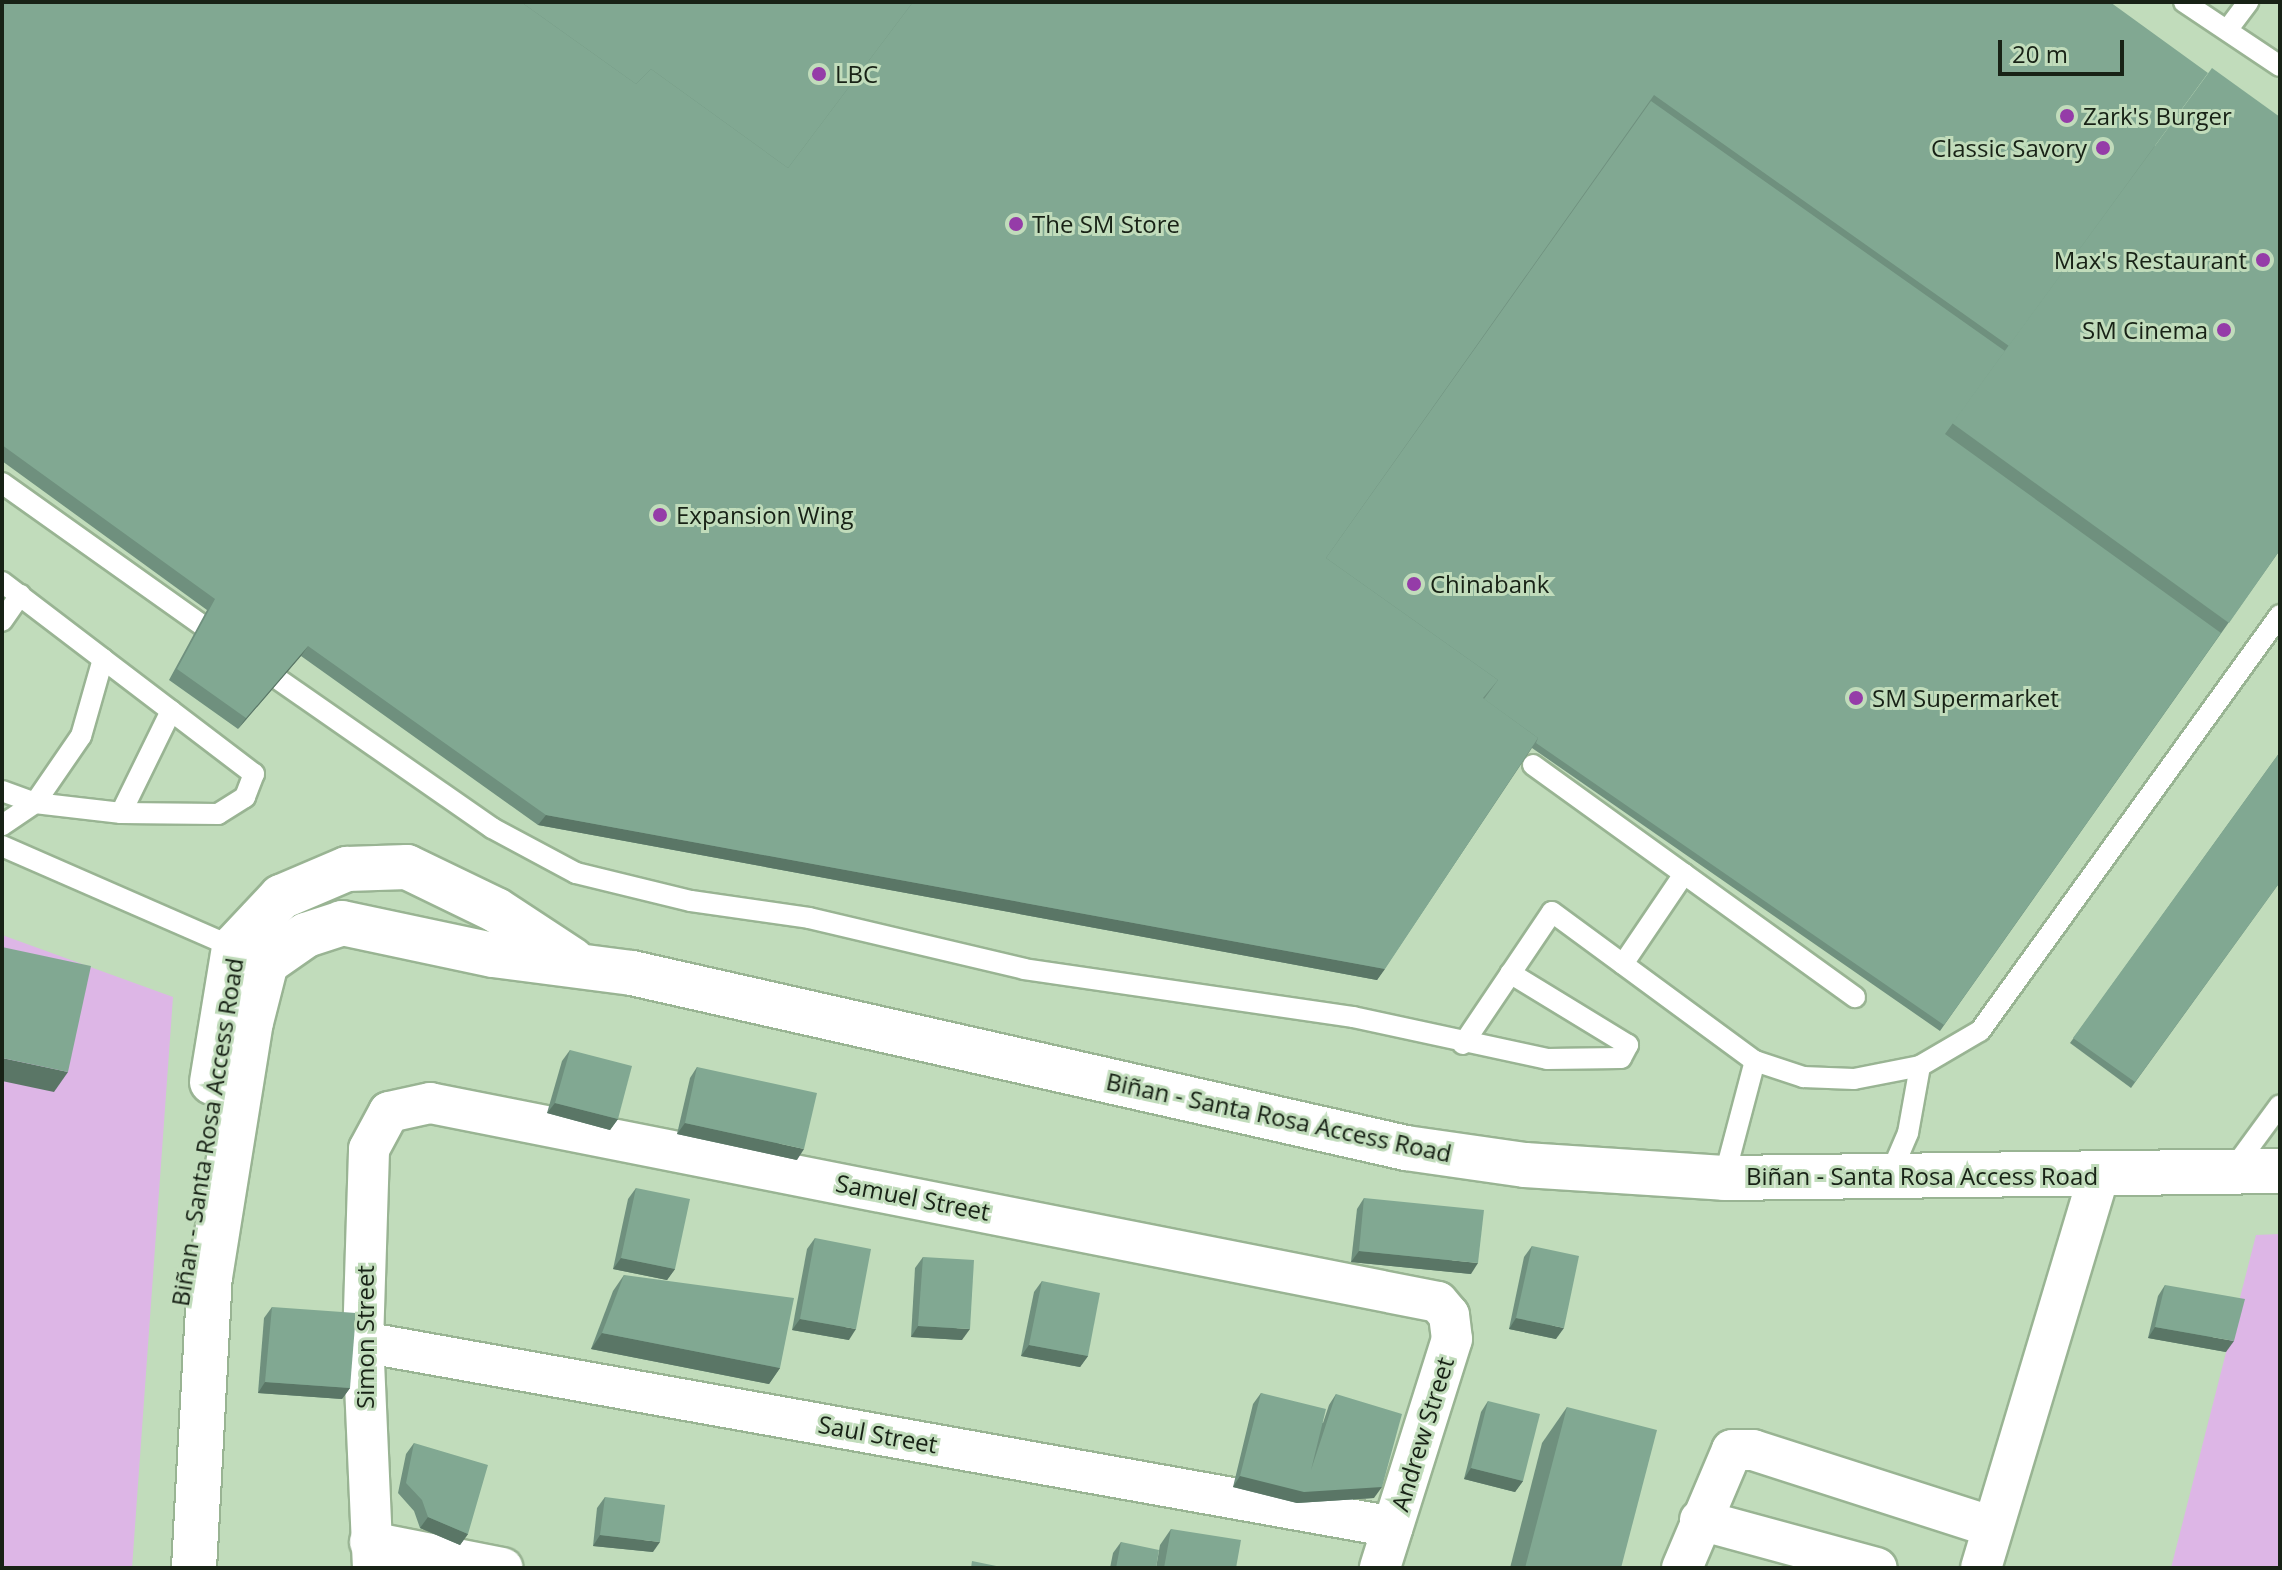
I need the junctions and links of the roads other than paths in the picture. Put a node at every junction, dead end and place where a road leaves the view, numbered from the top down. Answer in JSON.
{"nodes":[{"id":1,"x":2184,"y":2,"type":"edge"},
{"id":2,"x":2248,"y":2,"type":"edge"},
{"id":3,"x":2228,"y":29,"type":"junction"},
{"id":4,"x":2280,"y":66,"type":"edge"},
{"id":5,"x":2,"y":483,"type":"edge"},
{"id":6,"x":2,"y":582,"type":"edge"},
{"id":7,"x":20,"y":595,"type":"junction"},
{"id":8,"x":2280,"y":615,"type":"edge"},
{"id":9,"x":2,"y":621,"type":"edge"},
{"id":10,"x":103,"y":659,"type":"junction"},
{"id":11,"x":171,"y":711,"type":"junction"},
{"id":12,"x":1533,"y":765,"type":"edge"},
{"id":13,"x":2,"y":791,"type":"edge"},
{"id":14,"x":35,"y":803,"type":"junction"},
{"id":15,"x":121,"y":813,"type":"junction"},
{"id":16,"x":2,"y":825,"type":"edge"},
{"id":17,"x":2,"y":846,"type":"edge"},
{"id":18,"x":1684,"y":874,"type":"junction"},
{"id":19,"x":250,"y":955,"type":"junction"},
{"id":20,"x":578,"y":964,"type":"junction"},
{"id":21,"x":1623,"y":964,"type":"junction"},
{"id":22,"x":1510,"y":973,"type":"junction"},
{"id":23,"x":1855,"y":997,"type":"dead end"},
{"id":24,"x":1463,"y":1044,"type":"junction"},
{"id":25,"x":1755,"y":1061,"type":"junction"},
{"id":26,"x":1920,"y":1066,"type":"junction"},
{"id":27,"x":2280,"y":1105,"type":"edge"},
{"id":28,"x":389,"y":1112,"type":"joint"},
{"id":29,"x":2280,"y":1171,"type":"edge"},
{"id":30,"x":2231,"y":1172,"type":"junction"},
{"id":31,"x":1890,"y":1175,"type":"junction"},
{"id":32,"x":2099,"y":1175,"type":"junction"},
{"id":33,"x":1724,"y":1178,"type":"junction"},
{"id":34,"x":1438,"y":1302,"type":"joint"},
{"id":35,"x":363,"y":1342,"type":"junction"},
{"id":36,"x":1700,"y":1520,"type":"junction"},
{"id":37,"x":1990,"y":1526,"type":"junction"},
{"id":38,"x":1393,"y":1527,"type":"junction"},
{"id":39,"x":372,"y":1555,"type":"edge"},
{"id":40,"x":165,"y":1568,"type":"edge"},
{"id":41,"x":194,"y":1568,"type":"edge"},
{"id":42,"x":502,"y":1568,"type":"edge"},
{"id":43,"x":1380,"y":1568,"type":"edge"},
{"id":44,"x":1682,"y":1568,"type":"edge"},
{"id":45,"x":1877,"y":1568,"type":"edge"},
{"id":46,"x":1981,"y":1568,"type":"edge"}],
"edges":[{"from":1,"to":3,"type":"lane"},
{"from":2,"to":3,"type":"lane"},
{"from":3,"to":4,"type":"lane"},
{"from":5,"to":24,"type":"lane"},
{"from":6,"to":7,"type":"lane"},
{"from":7,"to":9,"type":"lane"},
{"from":7,"to":10,"type":"lane"},
{"from":8,"to":26,"type":"lane"},
{"from":10,"to":11,"type":"lane"},
{"from":10,"to":14,"type":"lane"},
{"from":11,"to":15,"type":"lane"},
{"from":11,"to":15,"type":"lane"},
{"from":12,"to":18,"type":"lane"},
{"from":13,"to":14,"type":"lane"},
{"from":14,"to":15,"type":"lane"},
{"from":14,"to":16,"type":"lane"},
{"from":17,"to":19,"type":"lane"},
{"from":18,"to":21,"type":"lane"},
{"from":18,"to":23,"type":"lane"},
{"from":19,"to":20,"type":"main road","name":"Biñan - Santa Rosa Access Road"},
{"from":19,"to":20,"type":"main road","name":"Biñan - Santa Rosa Access Road"},
{"from":19,"to":40,"type":"main road","name":"Biñan - Santa Rosa Access Road"},
{"from":19,"to":41,"type":"main road","name":"Biñan - Santa Rosa Access Road"},
{"from":20,"to":33,"type":"main road","name":"Biñan - Santa Rosa Access Road"},
{"from":21,"to":22,"type":"lane"},
{"from":21,"to":25,"type":"lane"},
{"from":22,"to":24,"type":"lane"},
{"from":22,"to":24,"type":"lane"},
{"from":25,"to":26,"type":"lane"},
{"from":25,"to":33,"type":"lane"},
{"from":26,"to":31,"type":"lane"},
{"from":27,"to":30,"type":"lane"},
{"from":28,"to":34,"type":"street","name":"Samuel Street"},
{"from":28,"to":35,"type":"street","name":"Simon Street"},
{"from":29,"to":30,"type":"main road","name":"Biñan - Santa Rosa Access Road"},
{"from":30,"to":32,"type":"main road","name":"Biñan - Santa Rosa Access Road"},
{"from":31,"to":32,"type":"main road","name":"Biñan - Santa Rosa Access Road"},
{"from":31,"to":33,"type":"main road","name":"Biñan - Santa Rosa Access Road"},
{"from":32,"to":37,"type":"street"},
{"from":34,"to":38,"type":"street","name":"Andrew Street"},
{"from":35,"to":38,"type":"street","name":"Saul Street"},
{"from":35,"to":39,"type":"street","name":"Simon Street"},
{"from":36,"to":37,"type":"street"},
{"from":36,"to":44,"type":"street"},
{"from":36,"to":45,"type":"street"},
{"from":37,"to":46,"type":"street"},
{"from":38,"to":43,"type":"street","name":"Andrew Street"},
{"from":39,"to":42,"type":"street"}]}
